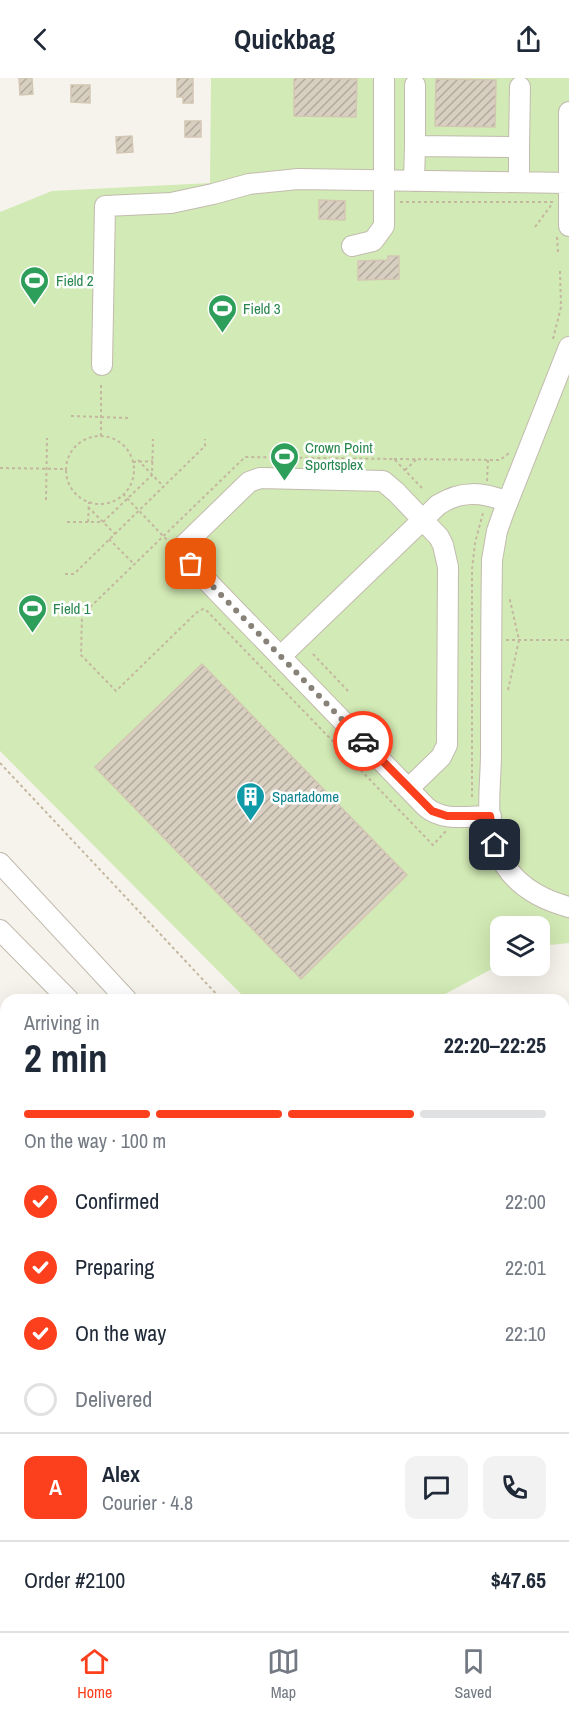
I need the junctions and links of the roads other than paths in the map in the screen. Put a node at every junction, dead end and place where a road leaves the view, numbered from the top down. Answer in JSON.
{"nodes":[{"id":1,"x":384,"y":78,"type":"edge"},
{"id":2,"x":415,"y":85,"type":"dead end"},
{"id":3,"x":520,"y":87,"type":"dead end"},
{"id":4,"x":569,"y":112,"type":"edge"},
{"id":5,"x":415,"y":147,"type":"junction"},
{"id":6,"x":519,"y":147,"type":"junction"},
{"id":7,"x":383,"y":180,"type":"junction"},
{"id":8,"x":414,"y":181,"type":"junction"},
{"id":9,"x":519,"y":182,"type":"junction"},
{"id":10,"x":566,"y":188,"type":"edge"},
{"id":11,"x":569,"y":226,"type":"edge"},
{"id":12,"x":352,"y":246,"type":"dead end"},
{"id":13,"x":560,"y":346,"type":"edge"},
{"id":14,"x":102,"y":365,"type":"road end"},
{"id":15,"x":507,"y":502,"type":"junction"},
{"id":16,"x":422,"y":519,"type":"junction"},
{"id":17,"x":281,"y":656,"type":"junction"},
{"id":18,"x":408,"y":788,"type":"junction"},
{"id":19,"x":490,"y":816,"type":"junction"},
{"id":20,"x":0,"y":863,"type":"edge"},
{"id":21,"x":569,"y":907,"type":"edge"},
{"id":22,"x":2,"y":936,"type":"edge"},
{"id":23,"x":63,"y":994,"type":"edge"},
{"id":24,"x":121,"y":994,"type":"edge"}],
"edges":[{"from":1,"to":7,"type":"lane"},
{"from":2,"to":5,"type":"lane"},
{"from":3,"to":6,"type":"lane"},
{"from":4,"to":10,"type":"lane"},
{"from":5,"to":6,"type":"lane"},
{"from":5,"to":8,"type":"lane"},
{"from":6,"to":9,"type":"lane"},
{"from":7,"to":8,"type":"lane"},
{"from":7,"to":12,"type":"lane"},
{"from":7,"to":14,"type":"lane"},
{"from":8,"to":9,"type":"lane"},
{"from":9,"to":10,"type":"lane"},
{"from":10,"to":11,"type":"lane"},
{"from":13,"to":15,"type":"lane"},
{"from":15,"to":16,"type":"lane"},
{"from":15,"to":19,"type":"lane"},
{"from":16,"to":17,"type":"lane"},
{"from":16,"to":17,"type":"lane"},
{"from":16,"to":18,"type":"lane"},
{"from":17,"to":18,"type":"lane"},
{"from":18,"to":19,"type":"lane"},
{"from":19,"to":21,"type":"lane"},
{"from":20,"to":24,"type":"lane"},
{"from":22,"to":23,"type":"lane"}]}
